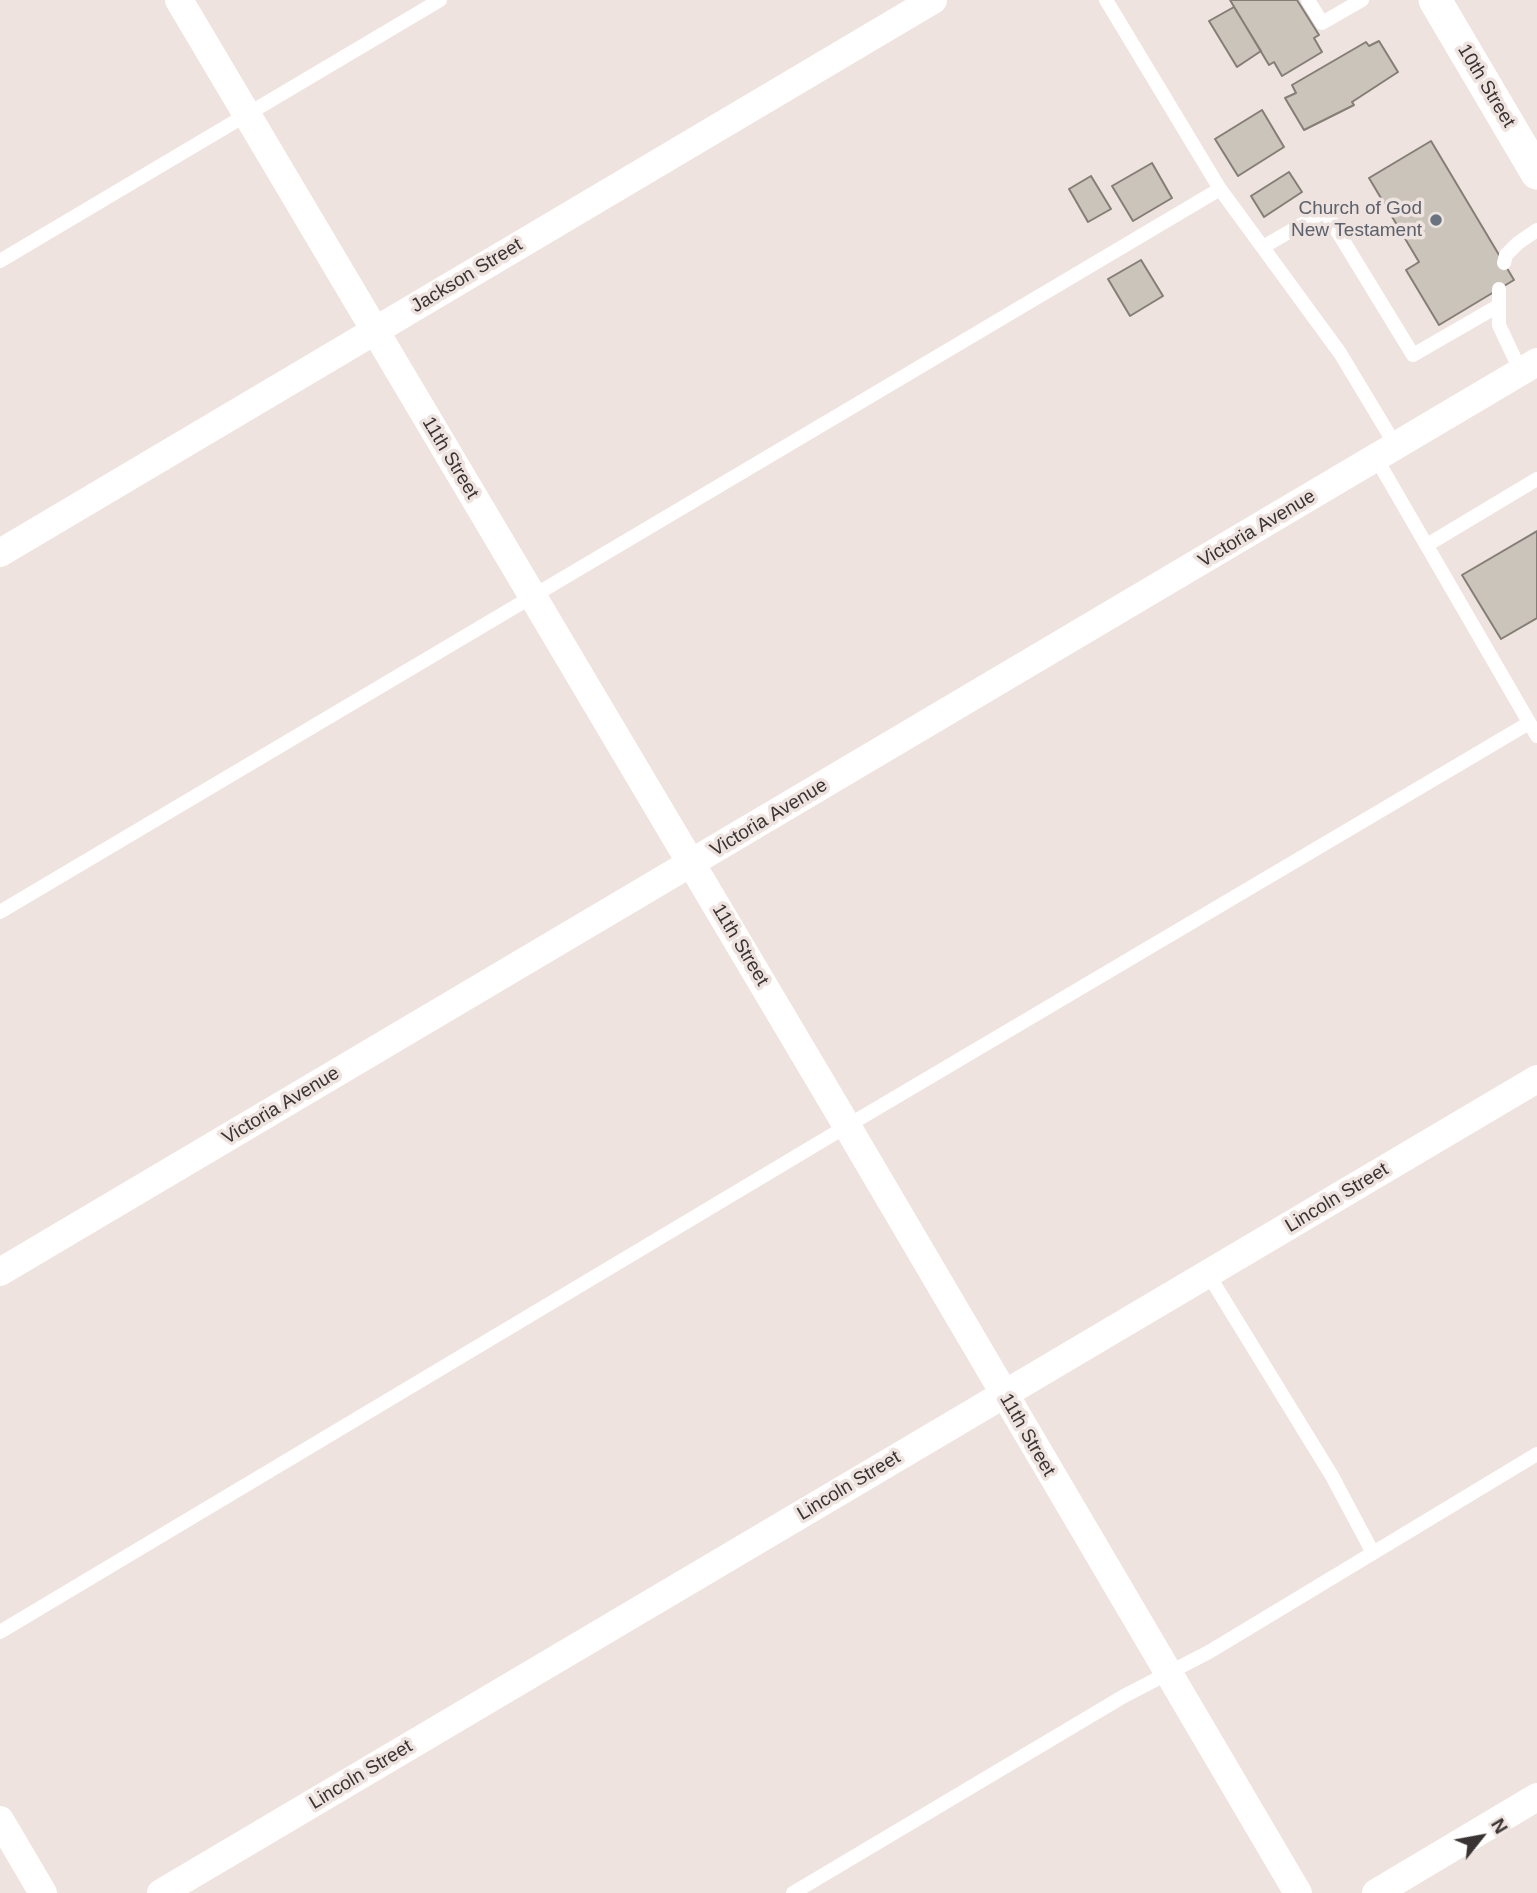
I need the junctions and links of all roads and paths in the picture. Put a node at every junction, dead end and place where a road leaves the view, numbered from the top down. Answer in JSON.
{"nodes":[{"id":1,"x":179,"y":0,"type":"edge"},
{"id":2,"x":440,"y":0,"type":"edge"},
{"id":3,"x":933,"y":0,"type":"edge"},
{"id":4,"x":1107,"y":0,"type":"edge"},
{"id":5,"x":1308,"y":0,"type":"edge"},
{"id":6,"x":1361,"y":0,"type":"edge"},
{"id":7,"x":1435,"y":0,"type":"edge"},
{"id":8,"x":247,"y":115,"type":"junction"},
{"id":9,"x":1537,"y":173,"type":"edge"},
{"id":10,"x":1220,"y":189,"type":"junction"},
{"id":11,"x":1537,"y":230,"type":"edge"},
{"id":12,"x":1263,"y":247,"type":"junction"},
{"id":13,"x":0,"y":261,"type":"edge"},
{"id":14,"x":1504,"y":263,"type":"dead end"},
{"id":15,"x":1499,"y":289,"type":"dead end"},
{"id":16,"x":1498,"y":306,"type":"junction"},
{"id":17,"x":374,"y":332,"type":"junction"},
{"id":18,"x":1529,"y":367,"type":"edge"},
{"id":19,"x":1386,"y":452,"type":"junction"},
{"id":20,"x":1537,"y":479,"type":"edge"},
{"id":21,"x":1427,"y":545,"type":"junction"},
{"id":22,"x":0,"y":553,"type":"edge"},
{"id":23,"x":533,"y":598,"type":"junction"},
{"id":24,"x":1533,"y":729,"type":"edge"},
{"id":25,"x":692,"y":864,"type":"junction"},
{"id":26,"x":0,"y":912,"type":"edge"},
{"id":27,"x":1537,"y":1079,"type":"edge"},
{"id":28,"x":847,"y":1126,"type":"junction"},
{"id":29,"x":0,"y":1272,"type":"edge"},
{"id":30,"x":1208,"y":1275,"type":"junction"},
{"id":31,"x":1003,"y":1394,"type":"junction"},
{"id":32,"x":1537,"y":1454,"type":"edge"},
{"id":33,"x":1373,"y":1553,"type":"junction"},
{"id":34,"x":0,"y":1632,"type":"edge"},
{"id":35,"x":1168,"y":1673,"type":"junction"},
{"id":36,"x":1537,"y":1797,"type":"edge"},
{"id":37,"x":0,"y":1820,"type":"edge"},
{"id":38,"x":43,"y":1893,"type":"edge"},
{"id":39,"x":161,"y":1893,"type":"edge"},
{"id":40,"x":793,"y":1893,"type":"edge"},
{"id":41,"x":1298,"y":1893,"type":"edge"},
{"id":42,"x":1376,"y":1893,"type":"edge"}],
"edges":[{"from":1,"to":8,"type":"street","name":"11th Street"},
{"from":2,"to":8,"type":"lane"},
{"from":3,"to":17,"type":"street","name":"Jackson Street"},
{"from":4,"to":10,"type":"lane"},
{"from":5,"to":6,"type":"lane"},
{"from":7,"to":9,"type":"street","name":"10th Street"},
{"from":8,"to":13,"type":"lane"},
{"from":8,"to":17,"type":"street","name":"11th Street"},
{"from":10,"to":12,"type":"lane"},
{"from":10,"to":23,"type":"lane"},
{"from":11,"to":14,"type":"lane"},
{"from":12,"to":16,"type":"lane"},
{"from":12,"to":19,"type":"lane"},
{"from":15,"to":16,"type":"lane"},
{"from":16,"to":18,"type":"lane"},
{"from":17,"to":22,"type":"street","name":"Jackson Street"},
{"from":17,"to":23,"type":"street","name":"11th Street"},
{"from":18,"to":19,"type":"street","name":"Victoria Avenue"},
{"from":19,"to":21,"type":"lane"},
{"from":19,"to":25,"type":"street","name":"Victoria Avenue"},
{"from":20,"to":21,"type":"lane"},
{"from":21,"to":24,"type":"lane"},
{"from":23,"to":25,"type":"street","name":"11th Street"},
{"from":23,"to":26,"type":"lane"},
{"from":24,"to":28,"type":"lane"},
{"from":25,"to":28,"type":"street","name":"11th Street"},
{"from":25,"to":29,"type":"street","name":"Victoria Avenue"},
{"from":27,"to":30,"type":"street","name":"Lincoln Street"},
{"from":28,"to":31,"type":"street","name":"11th Street"},
{"from":28,"to":34,"type":"lane"},
{"from":30,"to":31,"type":"street","name":"Lincoln Street"},
{"from":30,"to":33,"type":"lane"},
{"from":31,"to":35,"type":"street","name":"11th Street"},
{"from":31,"to":39,"type":"street","name":"Lincoln Street"},
{"from":32,"to":33,"type":"lane"},
{"from":33,"to":35,"type":"lane"},
{"from":35,"to":40,"type":"lane"},
{"from":35,"to":41,"type":"street","name":"11th Street"},
{"from":36,"to":42,"type":"street"},
{"from":37,"to":38,"type":"street"}]}
